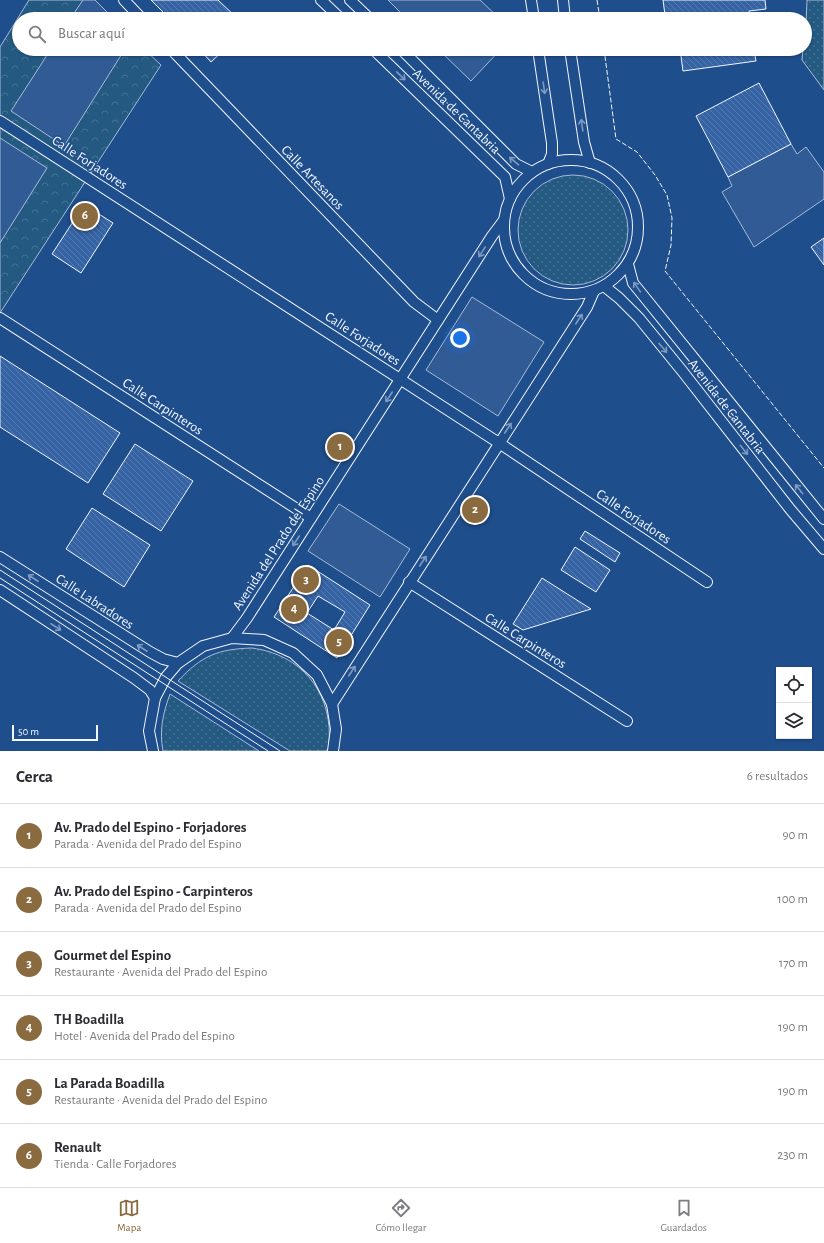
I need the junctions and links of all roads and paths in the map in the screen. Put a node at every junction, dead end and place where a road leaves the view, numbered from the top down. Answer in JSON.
{"nodes":[{"id":1,"x":124,"y":0,"type":"edge"},
{"id":2,"x":321,"y":0,"type":"edge"},
{"id":3,"x":350,"y":0,"type":"edge"},
{"id":4,"x":531,"y":0,"type":"edge"},
{"id":5,"x":562,"y":0,"type":"edge"},
{"id":6,"x":135,"y":12,"type":"edge"},
{"id":7,"x":334,"y":12,"type":"edge"},
{"id":8,"x":363,"y":12,"type":"edge"},
{"id":9,"x":533,"y":12,"type":"edge"},
{"id":10,"x":564,"y":12,"type":"edge"},
{"id":11,"x":178,"y":56,"type":"edge"},
{"id":12,"x":380,"y":56,"type":"edge"},
{"id":13,"x":408,"y":56,"type":"edge"},
{"id":14,"x":539,"y":56,"type":"edge"},
{"id":15,"x":571,"y":56,"type":"edge"},
{"id":16,"x":0,"y":121,"type":"edge"},
{"id":17,"x":590,"y":163,"type":"junction"},
{"id":18,"x":548,"y":164,"type":"junction"},
{"id":19,"x":532,"y":172,"type":"junction"},
{"id":20,"x":510,"y":199,"type":"junction"},
{"id":21,"x":504,"y":220,"type":"junction"},
{"id":22,"x":628,"y":264,"type":"junction"},
{"id":23,"x":604,"y":286,"type":"junction"},
{"id":24,"x":594,"y":291,"type":"junction"},
{"id":25,"x":0,"y":318,"type":"edge"},
{"id":26,"x":438,"y":320,"type":"junction"},
{"id":27,"x":400,"y":379,"type":"junction"},
{"id":28,"x":499,"y":443,"type":"junction"},
{"id":29,"x":311,"y":518,"type":"junction"},
{"id":30,"x":824,"y":519,"type":"edge"},
{"id":31,"x":824,"y":549,"type":"edge"},
{"id":32,"x":0,"y":557,"type":"edge"},
{"id":33,"x":409,"y":582,"type":"junction"},
{"id":34,"x":707,"y":582,"type":"dead end"},
{"id":35,"x":0,"y":590,"type":"edge"},
{"id":36,"x":232,"y":638,"type":"junction"},
{"id":37,"x":178,"y":663,"type":"junction"},
{"id":38,"x":155,"y":698,"type":"junction"},
{"id":39,"x":332,"y":704,"type":"junction"},
{"id":40,"x":627,"y":721,"type":"dead end"},
{"id":41,"x":153,"y":751,"type":"edge"},
{"id":42,"x":333,"y":751,"type":"edge"}],
"edges":[{"from":1,"to":6,"type":"street"},
{"from":2,"to":7,"type":"street"},
{"from":3,"to":8,"type":"street"},
{"from":4,"to":9,"type":"street"},
{"from":5,"to":10,"type":"street"},
{"from":11,"to":26,"type":"street","name":"Calle Artesanos"},
{"from":12,"to":20,"type":"street","name":"Avenida de Cantabria","one_way":true},
{"from":19,"to":13,"type":"street","name":"Avenida de Cantabria","one_way":true},
{"from":14,"to":18,"type":"street","one_way":true},
{"from":17,"to":15,"type":"street","one_way":true},
{"from":16,"to":27,"type":"street","name":"Calle Forjadores"},
{"from":17,"to":18,"type":"street"},
{"from":17,"to":22,"type":"street"},
{"from":18,"to":19,"type":"street"},
{"from":19,"to":20,"type":"street"},
{"from":20,"to":21,"type":"street"},
{"from":21,"to":24,"type":"street"},
{"from":21,"to":26,"type":"street","name":"Avenida del Prado del Espino","one_way":true},
{"from":22,"to":23,"type":"street"},
{"from":30,"to":22,"type":"street","name":"Avenida de Cantabria","one_way":true},
{"from":23,"to":24,"type":"street"},
{"from":23,"to":31,"type":"street","name":"Avenida de Cantabria","one_way":true},
{"from":28,"to":24,"type":"street","one_way":true},
{"from":25,"to":29,"type":"street","name":"Calle Carpinteros"},
{"from":26,"to":27,"type":"street","name":"Avenida del Prado del Espino"},
{"from":27,"to":28,"type":"street","name":"Calle Forjadores"},
{"from":27,"to":29,"type":"street","name":"Avenida del Prado del Espino","one_way":true},
{"from":33,"to":28,"type":"street","one_way":true},
{"from":28,"to":34,"type":"street","name":"Calle Forjadores"},
{"from":29,"to":36,"type":"street","name":"Avenida del Prado del Espino","one_way":true},
{"from":37,"to":32,"type":"street","name":"Calle Labradores","one_way":true},
{"from":39,"to":33,"type":"street","one_way":true},
{"from":33,"to":40,"type":"street","name":"Calle Carpinteros"},
{"from":35,"to":38,"type":"street","one_way":true},
{"from":36,"to":37,"type":"street"},
{"from":36,"to":39,"type":"street"},
{"from":37,"to":38,"type":"street"},
{"from":38,"to":41,"type":"street"},
{"from":39,"to":42,"type":"street"}]}
